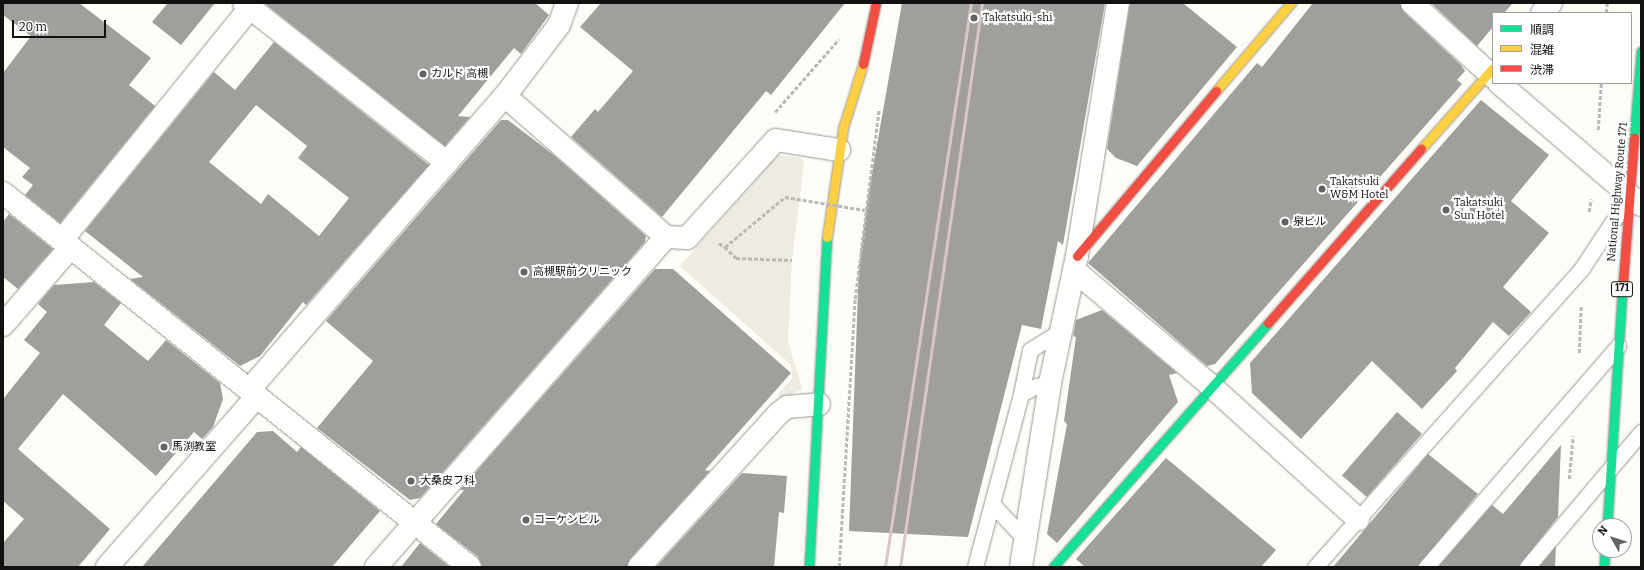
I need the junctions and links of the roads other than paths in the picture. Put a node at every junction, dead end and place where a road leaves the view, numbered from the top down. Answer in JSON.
{"nodes":[{"id":1,"x":876,"y":3,"type":"edge"},
{"id":2,"x":1118,"y":3,"type":"edge"},
{"id":3,"x":1291,"y":3,"type":"edge"},
{"id":4,"x":1412,"y":3,"type":"edge"},
{"id":5,"x":1551,"y":3,"type":"edge"},
{"id":6,"x":564,"y":4,"type":"edge"},
{"id":7,"x":247,"y":5,"type":"edge"},
{"id":8,"x":1543,"y":12,"type":"edge"},
{"id":9,"x":1641,"y":51,"type":"edge"},
{"id":10,"x":1492,"y":74,"type":"edge"},
{"id":11,"x":1492,"y":76,"type":"edge"},
{"id":12,"x":1503,"y":84,"type":"edge"},
{"id":13,"x":505,"y":96,"type":"junction"},
{"id":14,"x":839,"y":150,"type":"junction"},
{"id":15,"x":447,"y":163,"type":"junction"},
{"id":16,"x":3,"y":193,"type":"edge"},
{"id":17,"x":1637,"y":196,"type":"edge"},
{"id":18,"x":666,"y":237,"type":"junction"},
{"id":19,"x":66,"y":243,"type":"junction"},
{"id":20,"x":1075,"y":263,"type":"junction"},
{"id":21,"x":3,"y":325,"type":"edge"},
{"id":22,"x":1061,"y":331,"type":"junction"},
{"id":23,"x":1618,"y":346,"type":"junction"},
{"id":24,"x":1050,"y":383,"type":"junction"},
{"id":25,"x":1210,"y":385,"type":"junction"},
{"id":26,"x":253,"y":393,"type":"junction"},
{"id":27,"x":1021,"y":394,"type":"junction"},
{"id":28,"x":819,"y":404,"type":"junction"},
{"id":29,"x":1641,"y":432,"type":"edge"},
{"id":30,"x":1613,"y":464,"type":"junction"},
{"id":31,"x":992,"y":504,"type":"junction"},
{"id":32,"x":1608,"y":518,"type":"edge"},
{"id":33,"x":1358,"y":519,"type":"junction"},
{"id":34,"x":415,"y":523,"type":"junction"},
{"id":35,"x":1025,"y":539,"type":"junction"},
{"id":36,"x":106,"y":567,"type":"edge"},
{"id":37,"x":376,"y":567,"type":"edge"},
{"id":38,"x":470,"y":567,"type":"edge"},
{"id":39,"x":640,"y":567,"type":"edge"},
{"id":40,"x":809,"y":567,"type":"edge"},
{"id":41,"x":975,"y":567,"type":"edge"},
{"id":42,"x":1021,"y":567,"type":"edge"},
{"id":43,"x":1053,"y":567,"type":"edge"},
{"id":44,"x":1315,"y":567,"type":"edge"},
{"id":45,"x":1426,"y":567,"type":"edge"},
{"id":46,"x":1527,"y":567,"type":"edge"}],
"edges":[{"from":1,"to":14,"type":"main road"},
{"from":2,"to":20,"type":"street"},
{"from":3,"to":20,"type":"main road"},
{"from":4,"to":10,"type":"street"},
{"from":5,"to":8,"type":"street"},
{"from":6,"to":13,"type":"street"},
{"from":7,"to":15,"type":"street"},
{"from":7,"to":19,"type":"street"},
{"from":9,"to":17,"type":"main road","name":"National Highway Route 171","number":"171"},
{"from":11,"to":25,"type":"main road"},
{"from":12,"to":17,"type":"street"},
{"from":13,"to":15,"type":"street"},
{"from":13,"to":18,"type":"street"},
{"from":14,"to":18,"type":"street"},
{"from":14,"to":28,"type":"main road"},
{"from":15,"to":26,"type":"street"},
{"from":16,"to":19,"type":"street"},
{"from":17,"to":23,"type":"main road","name":"National Highway Route 171","number":"171"},
{"from":17,"to":33,"type":"lane"},
{"from":18,"to":34,"type":"street"},
{"from":19,"to":21,"type":"street"},
{"from":19,"to":26,"type":"street"},
{"from":20,"to":22,"type":"street"},
{"from":20,"to":25,"type":"street"},
{"from":22,"to":24,"type":"street"},
{"from":22,"to":27,"type":"lane"},
{"from":23,"to":30,"type":"main road","name":"National Highway Route 171","number":"171"},
{"from":23,"to":45,"type":"lane"},
{"from":24,"to":27,"type":"lane"},
{"from":24,"to":35,"type":"street"},
{"from":25,"to":33,"type":"street"},
{"from":25,"to":43,"type":"main road"},
{"from":26,"to":34,"type":"street"},
{"from":26,"to":36,"type":"street"},
{"from":27,"to":31,"type":"lane"},
{"from":28,"to":39,"type":"street"},
{"from":28,"to":40,"type":"main road"},
{"from":29,"to":30,"type":"lane"},
{"from":30,"to":32,"type":"main road","name":"National Highway Route 171","number":"171"},
{"from":30,"to":46,"type":"lane"},
{"from":31,"to":35,"type":"lane"},
{"from":31,"to":41,"type":"lane"},
{"from":33,"to":44,"type":"lane"},
{"from":34,"to":37,"type":"street"},
{"from":34,"to":38,"type":"street"},
{"from":35,"to":42,"type":"street"}]}
